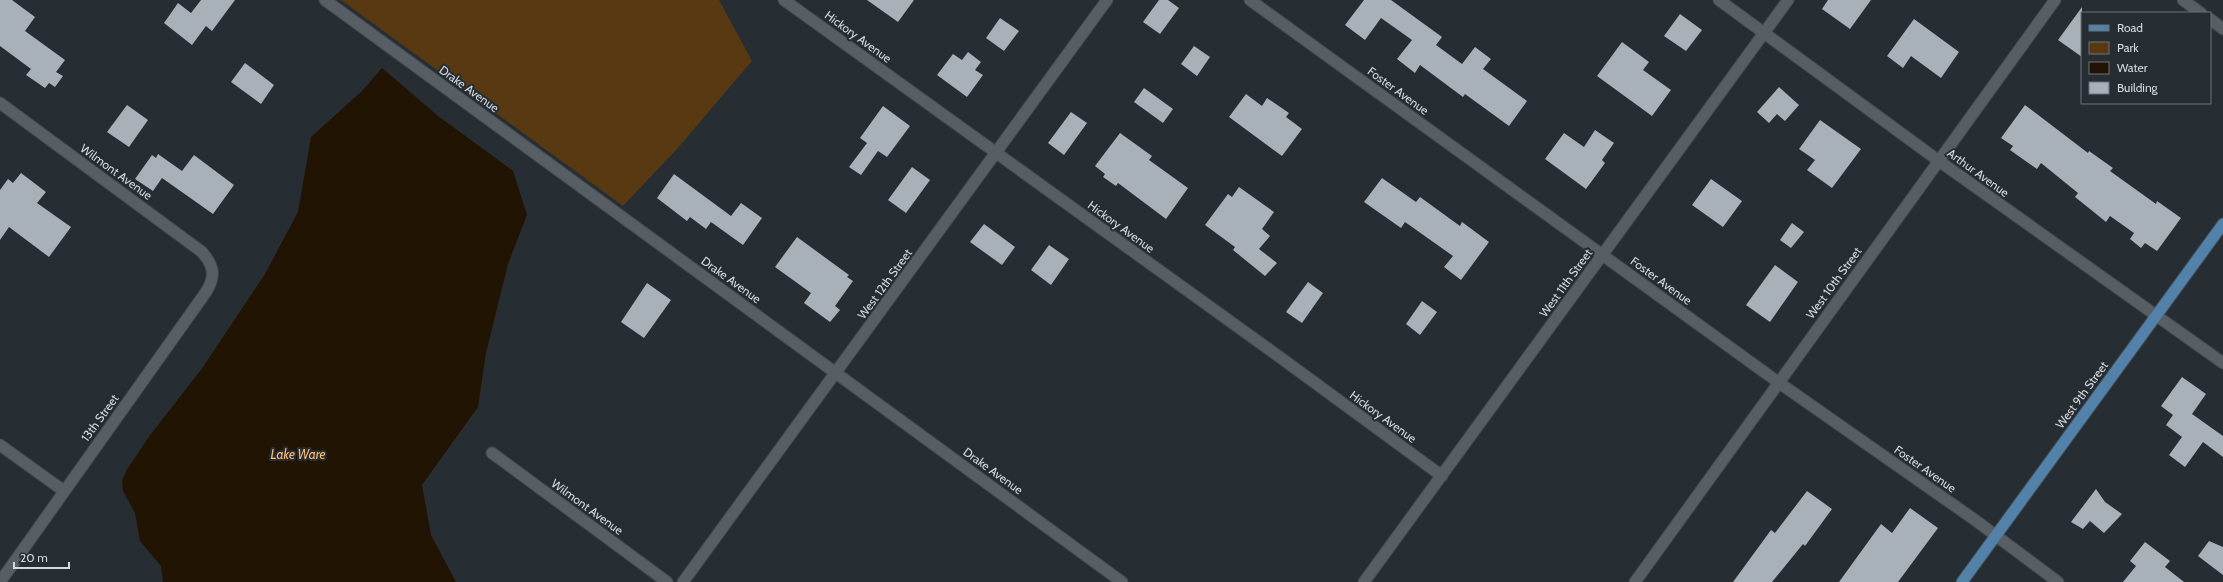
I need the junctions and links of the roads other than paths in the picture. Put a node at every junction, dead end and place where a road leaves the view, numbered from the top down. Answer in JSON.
{"nodes":[{"id":1,"x":325,"y":0,"type":"edge"},
{"id":2,"x":784,"y":0,"type":"edge"},
{"id":3,"x":1107,"y":0,"type":"edge"},
{"id":4,"x":1250,"y":0,"type":"edge"},
{"id":5,"x":1719,"y":0,"type":"edge"},
{"id":6,"x":1788,"y":0,"type":"edge"},
{"id":7,"x":2055,"y":0,"type":"edge"},
{"id":8,"x":2183,"y":0,"type":"edge"},
{"id":9,"x":2200,"y":12,"type":"edge"},
{"id":10,"x":2211,"y":20,"type":"edge"},
{"id":11,"x":2223,"y":29,"type":"edge"},
{"id":12,"x":1764,"y":33,"type":"junction"},
{"id":13,"x":0,"y":103,"type":"edge"},
{"id":14,"x":996,"y":153,"type":"junction"},
{"id":15,"x":1939,"y":161,"type":"junction"},
{"id":16,"x":2223,"y":224,"type":"edge"},
{"id":17,"x":1603,"y":255,"type":"junction"},
{"id":18,"x":212,"y":267,"type":"joint"},
{"id":19,"x":2156,"y":316,"type":"junction"},
{"id":20,"x":2223,"y":364,"type":"edge"},
{"id":21,"x":836,"y":373,"type":"junction"},
{"id":22,"x":1778,"y":382,"type":"junction"},
{"id":23,"x":0,"y":445,"type":"edge"},
{"id":24,"x":492,"y":453,"type":"dead end"},
{"id":25,"x":1442,"y":476,"type":"junction"},
{"id":26,"x":64,"y":491,"type":"junction"},
{"id":27,"x":1996,"y":536,"type":"junction"},
{"id":28,"x":0,"y":582,"type":"edge"},
{"id":29,"x":667,"y":582,"type":"edge"},
{"id":30,"x":683,"y":582,"type":"edge"},
{"id":31,"x":1122,"y":582,"type":"edge"},
{"id":32,"x":1364,"y":582,"type":"edge"},
{"id":33,"x":1635,"y":582,"type":"edge"},
{"id":34,"x":1962,"y":582,"type":"edge"},
{"id":35,"x":2058,"y":582,"type":"edge"}],
"edges":[{"from":1,"to":21,"type":"street","name":"Drake Avenue"},
{"from":2,"to":14,"type":"street","name":"Hickory Avenue"},
{"from":3,"to":14,"type":"street","name":"West 12th Street"},
{"from":4,"to":17,"type":"street","name":"Foster Avenue"},
{"from":5,"to":12,"type":"street","name":"Arthur Avenue"},
{"from":6,"to":12,"type":"street","name":"West 11th Street"},
{"from":7,"to":15,"type":"street","name":"West 10th Street"},
{"from":8,"to":9,"type":"street"},
{"from":10,"to":11,"type":"street"},
{"from":12,"to":15,"type":"street","name":"Arthur Avenue"},
{"from":12,"to":17,"type":"street","name":"West 11th Street"},
{"from":13,"to":18,"type":"street","name":"Wilmont Avenue"},
{"from":14,"to":21,"type":"street","name":"West 12th Street"},
{"from":14,"to":25,"type":"street","name":"Hickory Avenue"},
{"from":15,"to":19,"type":"street","name":"Arthur Avenue"},
{"from":15,"to":22,"type":"street","name":"West 10th Street"},
{"from":16,"to":19,"type":"main road","name":"West 9th Street"},
{"from":17,"to":22,"type":"street","name":"Foster Avenue"},
{"from":17,"to":25,"type":"street","name":"West 11th Street"},
{"from":18,"to":26,"type":"street","name":"13th Street"},
{"from":19,"to":20,"type":"street","name":"Arthur Avenue"},
{"from":19,"to":27,"type":"main road","name":"West 9th Street"},
{"from":21,"to":30,"type":"street","name":"West 12th Street"},
{"from":21,"to":31,"type":"street","name":"Drake Avenue"},
{"from":22,"to":27,"type":"street","name":"Foster Avenue"},
{"from":22,"to":33,"type":"street","name":"West 10th Street"},
{"from":23,"to":26,"type":"street"},
{"from":24,"to":29,"type":"street","name":"Wilmont Avenue"},
{"from":25,"to":32,"type":"street","name":"West 11th Street"},
{"from":26,"to":28,"type":"street","name":"13th Street"},
{"from":27,"to":34,"type":"main road","name":"West 9th Street"},
{"from":27,"to":35,"type":"street","name":"Foster Avenue"}]}
